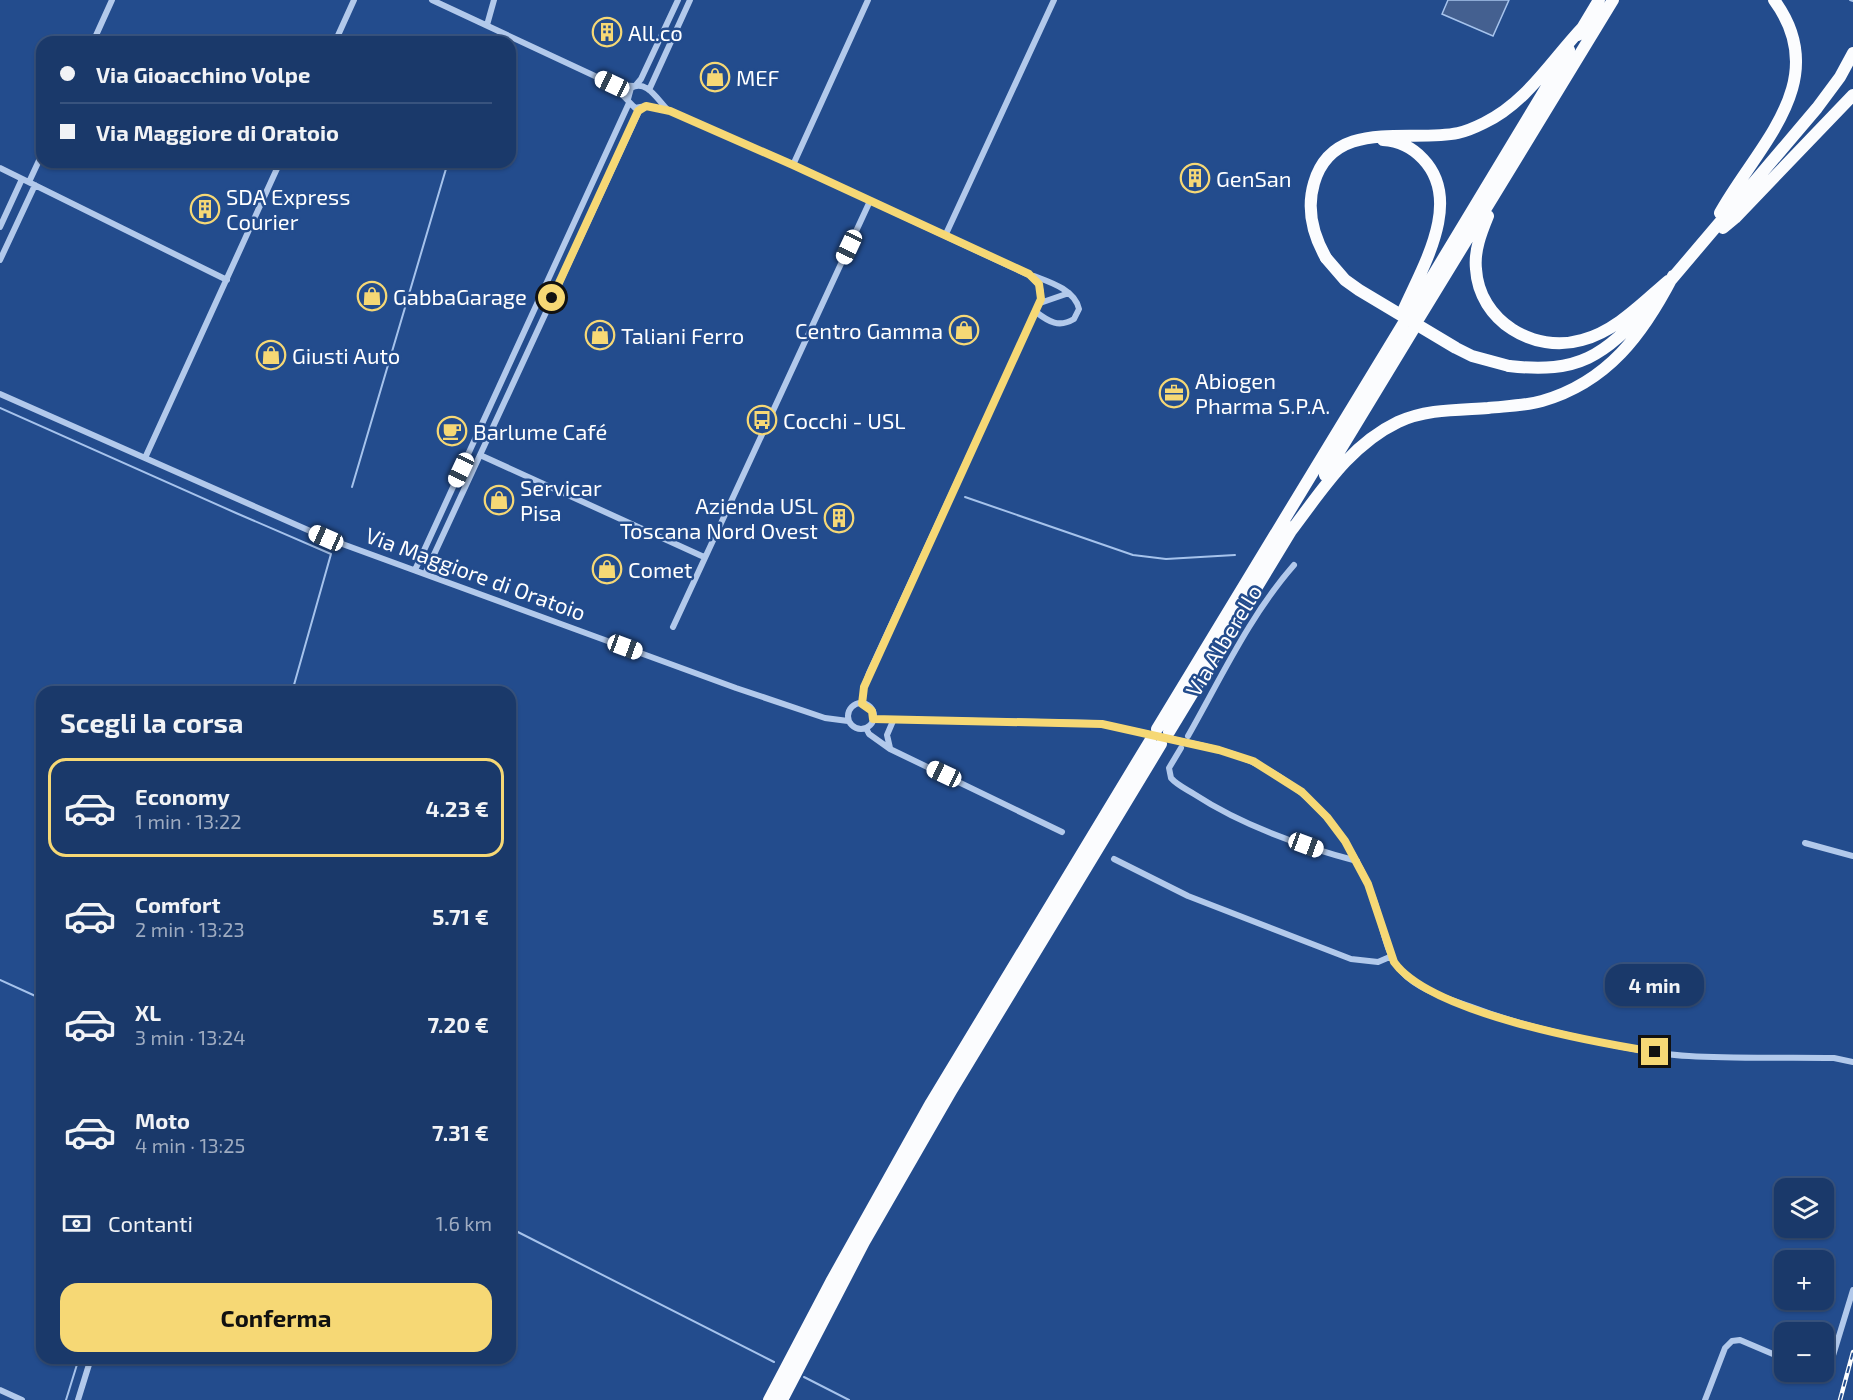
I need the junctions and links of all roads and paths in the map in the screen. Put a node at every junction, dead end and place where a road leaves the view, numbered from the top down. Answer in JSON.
{"nodes":[{"id":1,"x":112,"y":0,"type":"edge"},
{"id":2,"x":354,"y":0,"type":"edge"},
{"id":3,"x":432,"y":0,"type":"edge"},
{"id":4,"x":494,"y":0,"type":"edge"},
{"id":5,"x":678,"y":0,"type":"edge"},
{"id":6,"x":690,"y":0,"type":"edge"},
{"id":7,"x":868,"y":0,"type":"edge"},
{"id":8,"x":1054,"y":0,"type":"edge"},
{"id":9,"x":1599,"y":0,"type":"edge"},
{"id":10,"x":1612,"y":0,"type":"edge"},
{"id":11,"x":1774,"y":0,"type":"edge"},
{"id":12,"x":1595,"y":17,"type":"junction"},
{"id":13,"x":487,"y":25,"type":"junction"},
{"id":14,"x":1582,"y":28,"type":"junction"},
{"id":15,"x":96,"y":36,"type":"edge"},
{"id":16,"x":338,"y":36,"type":"edge"},
{"id":17,"x":510,"y":36,"type":"edge"},
{"id":18,"x":516,"y":39,"type":"edge"},
{"id":19,"x":1853,"y":53,"type":"edge"},
{"id":20,"x":612,"y":84,"type":"junction"},
{"id":21,"x":635,"y":85,"type":"junction"},
{"id":22,"x":650,"y":92,"type":"junction"},
{"id":23,"x":1853,"y":95,"type":"edge"},
{"id":24,"x":628,"y":101,"type":"junction"},
{"id":25,"x":643,"y":107,"type":"junction"},
{"id":26,"x":670,"y":111,"type":"junction"},
{"id":27,"x":1364,"y":138,"type":"junction"},
{"id":28,"x":793,"y":165,"type":"junction"},
{"id":29,"x":0,"y":168,"type":"edge"},
{"id":30,"x":37,"y":168,"type":"edge"},
{"id":31,"x":277,"y":168,"type":"edge"},
{"id":32,"x":1505,"y":177,"type":"junction"},
{"id":33,"x":22,"y":179,"type":"junction"},
{"id":34,"x":32,"y":184,"type":"junction"},
{"id":35,"x":870,"y":201,"type":"junction"},
{"id":36,"x":0,"y":228,"type":"edge"},
{"id":37,"x":945,"y":236,"type":"junction"},
{"id":38,"x":1703,"y":243,"type":"junction"},
{"id":39,"x":0,"y":260,"type":"edge"},
{"id":40,"x":1029,"y":274,"type":"junction"},
{"id":41,"x":1674,"y":276,"type":"junction"},
{"id":42,"x":227,"y":280,"type":"junction"},
{"id":43,"x":1069,"y":293,"type":"junction"},
{"id":44,"x":1038,"y":307,"type":"junction"},
{"id":45,"x":1412,"y":313,"type":"junction"},
{"id":46,"x":0,"y":394,"type":"edge"},
{"id":47,"x":480,"y":454,"type":"junction"},
{"id":48,"x":145,"y":458,"type":"junction"},
{"id":49,"x":1291,"y":531,"type":"junction"},
{"id":50,"x":704,"y":557,"type":"junction"},
{"id":51,"x":1294,"y":565,"type":"dead end"},
{"id":52,"x":415,"y":570,"type":"junction"},
{"id":53,"x":425,"y":574,"type":"junction"},
{"id":54,"x":673,"y":627,"type":"dead end"},
{"id":55,"x":862,"y":704,"type":"junction"},
{"id":56,"x":873,"y":719,"type":"junction"},
{"id":57,"x":848,"y":721,"type":"junction"},
{"id":58,"x":893,"y":721,"type":"junction"},
{"id":59,"x":866,"y":729,"type":"junction"},
{"id":60,"x":1188,"y":736,"type":"dead end"},
{"id":61,"x":890,"y":748,"type":"junction"},
{"id":62,"x":1181,"y":748,"type":"dead end"},
{"id":63,"x":1062,"y":832,"type":"dead end"},
{"id":64,"x":1805,"y":843,"type":"dead end"},
{"id":65,"x":1853,"y":856,"type":"edge"},
{"id":66,"x":1114,"y":859,"type":"dead end"},
{"id":67,"x":1357,"y":861,"type":"junction"},
{"id":68,"x":1392,"y":956,"type":"junction"},
{"id":69,"x":1853,"y":1062,"type":"edge"},
{"id":70,"x":1853,"y":1290,"type":"edge"},
{"id":71,"x":1834,"y":1352,"type":"edge"},
{"id":72,"x":1774,"y":1354,"type":"edge"},
{"id":73,"x":89,"y":1364,"type":"edge"},
{"id":74,"x":0,"y":1390,"type":"edge"},
{"id":75,"x":22,"y":1400,"type":"edge"},
{"id":76,"x":78,"y":1400,"type":"edge"},
{"id":77,"x":769,"y":1400,"type":"edge"},
{"id":78,"x":782,"y":1400,"type":"edge"},
{"id":79,"x":1705,"y":1400,"type":"edge"}],
"edges":[{"from":1,"to":15,"type":"street"},
{"from":2,"to":16,"type":"street"},
{"from":3,"to":13,"type":"street"},
{"from":4,"to":13,"type":"street"},
{"from":5,"to":21,"type":"street"},
{"from":6,"to":22,"type":"street"},
{"from":7,"to":28,"type":"street"},
{"from":8,"to":37,"type":"street"},
{"from":9,"to":12,"type":"highway"},
{"from":10,"to":12,"type":"highway"},
{"from":11,"to":38,"type":"highway"},
{"from":12,"to":14,"type":"highway"},
{"from":12,"to":32,"type":"highway"},
{"from":13,"to":17,"type":"street"},
{"from":14,"to":27,"type":"highway"},
{"from":14,"to":45,"type":"highway"},
{"from":18,"to":20,"type":"street"},
{"from":19,"to":38,"type":"highway"},
{"from":20,"to":21,"type":"street"},
{"from":20,"to":24,"type":"street"},
{"from":21,"to":22,"type":"street"},
{"from":21,"to":24,"type":"street"},
{"from":22,"to":25,"type":"street"},
{"from":22,"to":26,"type":"street"},
{"from":23,"to":38,"type":"highway"},
{"from":24,"to":25,"type":"street"},
{"from":24,"to":52,"type":"street"},
{"from":25,"to":26,"type":"street"},
{"from":25,"to":47,"type":"street"},
{"from":26,"to":28,"type":"street"},
{"from":27,"to":41,"type":"highway","bridge":true},
{"from":27,"to":45,"type":"highway"},
{"from":28,"to":35,"type":"street"},
{"from":29,"to":33,"type":"street"},
{"from":30,"to":34,"type":"street"},
{"from":31,"to":42,"type":"street"},
{"from":32,"to":41,"type":"highway"},
{"from":32,"to":45,"type":"highway"},
{"from":33,"to":34,"type":"street"},
{"from":33,"to":36,"type":"street"},
{"from":34,"to":39,"type":"street"},
{"from":34,"to":42,"type":"street"},
{"from":35,"to":37,"type":"street"},
{"from":35,"to":50,"type":"street"},
{"from":37,"to":40,"type":"street"},
{"from":38,"to":41,"type":"highway"},
{"from":40,"to":43,"type":"street"},
{"from":40,"to":44,"type":"street"},
{"from":41,"to":49,"type":"highway"},
{"from":42,"to":48,"type":"street"},
{"from":43,"to":44,"type":"street"},
{"from":43,"to":44,"type":"street"},
{"from":44,"to":55,"type":"street"},
{"from":46,"to":48,"type":"street","name":"Via Maggiore di Oratoio"},
{"from":47,"to":50,"type":"street"},
{"from":47,"to":53,"type":"street"},
{"from":48,"to":52,"type":"street","name":"Via Maggiore di Oratoio"},
{"from":49,"to":49,"type":"highway"},
{"from":50,"to":54,"type":"street"},
{"from":51,"to":60,"type":"street","name":"Via Alberello"},
{"from":52,"to":53,"type":"street","name":"Via Maggiore di Oratoio"},
{"from":53,"to":57,"type":"street","name":"Via Maggiore di Oratoio"},
{"from":55,"to":56,"type":"street"},
{"from":55,"to":57,"type":"street"},
{"from":56,"to":58,"type":"street"},
{"from":56,"to":59,"type":"street"},
{"from":57,"to":59,"type":"street","name":"Via Maggiore di Oratoio"},
{"from":58,"to":61,"type":"street"},
{"from":58,"to":67,"type":"street","bridge":true},
{"from":59,"to":61,"type":"street","name":"Via Maggiore di Oratoio"},
{"from":61,"to":63,"type":"street","name":"Via Maggiore di Oratoio"},
{"from":62,"to":67,"type":"street"},
{"from":64,"to":65,"type":"street"},
{"from":66,"to":68,"type":"street"},
{"from":67,"to":68,"type":"street"},
{"from":68,"to":69,"type":"street"},
{"from":70,"to":71,"type":"street"},
{"from":72,"to":79,"type":"street"},
{"from":73,"to":76,"type":"street"},
{"from":74,"to":75,"type":"street"},
{"from":77,"to":78,"type":"highway"}]}
